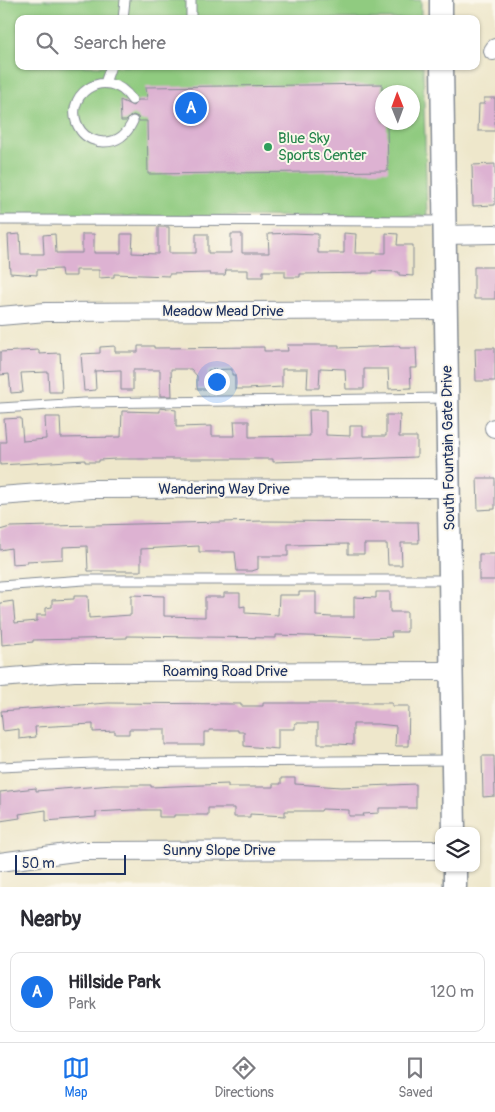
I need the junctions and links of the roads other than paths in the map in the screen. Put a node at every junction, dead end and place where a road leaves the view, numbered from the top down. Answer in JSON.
{"nodes":[{"id":1,"x":125,"y":0,"type":"edge"},
{"id":2,"x":191,"y":0,"type":"edge"},
{"id":3,"x":441,"y":0,"type":"edge"},
{"id":4,"x":123,"y":15,"type":"edge"},
{"id":5,"x":191,"y":15,"type":"edge"},
{"id":6,"x":442,"y":15,"type":"edge"},
{"id":7,"x":110,"y":70,"type":"edge"},
{"id":8,"x":442,"y":70,"type":"edge"},
{"id":9,"x":105,"y":83,"type":"junction"},
{"id":10,"x":132,"y":100,"type":"dead end"},
{"id":11,"x":133,"y":121,"type":"dead end"},
{"id":12,"x":0,"y":220,"type":"edge"},
{"id":13,"x":444,"y":228,"type":"junction"},
{"id":14,"x":495,"y":234,"type":"edge"},
{"id":15,"x":446,"y":310,"type":"junction"},
{"id":16,"x":0,"y":316,"type":"edge"},
{"id":17,"x":448,"y":398,"type":"junction"},
{"id":18,"x":0,"y":408,"type":"edge"},
{"id":19,"x":449,"y":488,"type":"junction"},
{"id":20,"x":0,"y":496,"type":"edge"},
{"id":21,"x":450,"y":580,"type":"junction"},
{"id":22,"x":0,"y":586,"type":"edge"},
{"id":23,"x":451,"y":671,"type":"junction"},
{"id":24,"x":0,"y":678,"type":"edge"},
{"id":25,"x":452,"y":760,"type":"junction"},
{"id":26,"x":0,"y":766,"type":"edge"},
{"id":27,"x":454,"y":827,"type":"edge"},
{"id":28,"x":435,"y":850,"type":"edge"},
{"id":29,"x":0,"y":862,"type":"edge"},
{"id":30,"x":455,"y":872,"type":"edge"},
{"id":31,"x":455,"y":887,"type":"edge"}],
"edges":[{"from":1,"to":4,"type":"lane"},
{"from":2,"to":5,"type":"lane"},
{"from":3,"to":6,"type":"street"},
{"from":7,"to":9,"type":"lane"},
{"from":8,"to":13,"type":"street","name":"South Fountain Gate Drive"},
{"from":9,"to":10,"type":"lane"},
{"from":9,"to":11,"type":"lane"},
{"from":12,"to":13,"type":"lane"},
{"from":13,"to":14,"type":"street"},
{"from":13,"to":15,"type":"street","name":"South Fountain Gate Drive"},
{"from":15,"to":16,"type":"street","name":"Meadow Mead Drive"},
{"from":15,"to":17,"type":"street","name":"South Fountain Gate Drive"},
{"from":17,"to":18,"type":"lane"},
{"from":17,"to":19,"type":"street","name":"South Fountain Gate Drive"},
{"from":19,"to":20,"type":"street","name":"Wandering Way Drive"},
{"from":19,"to":21,"type":"street","name":"South Fountain Gate Drive"},
{"from":21,"to":22,"type":"lane"},
{"from":21,"to":23,"type":"street","name":"South Fountain Gate Drive"},
{"from":23,"to":24,"type":"street","name":"Roaming Road Drive"},
{"from":23,"to":25,"type":"street","name":"South Fountain Gate Drive"},
{"from":25,"to":26,"type":"lane"},
{"from":25,"to":27,"type":"street","name":"South Fountain Gate Drive"},
{"from":28,"to":29,"type":"street","name":"Sunny Slope Drive"},
{"from":30,"to":31,"type":"street"}]}
